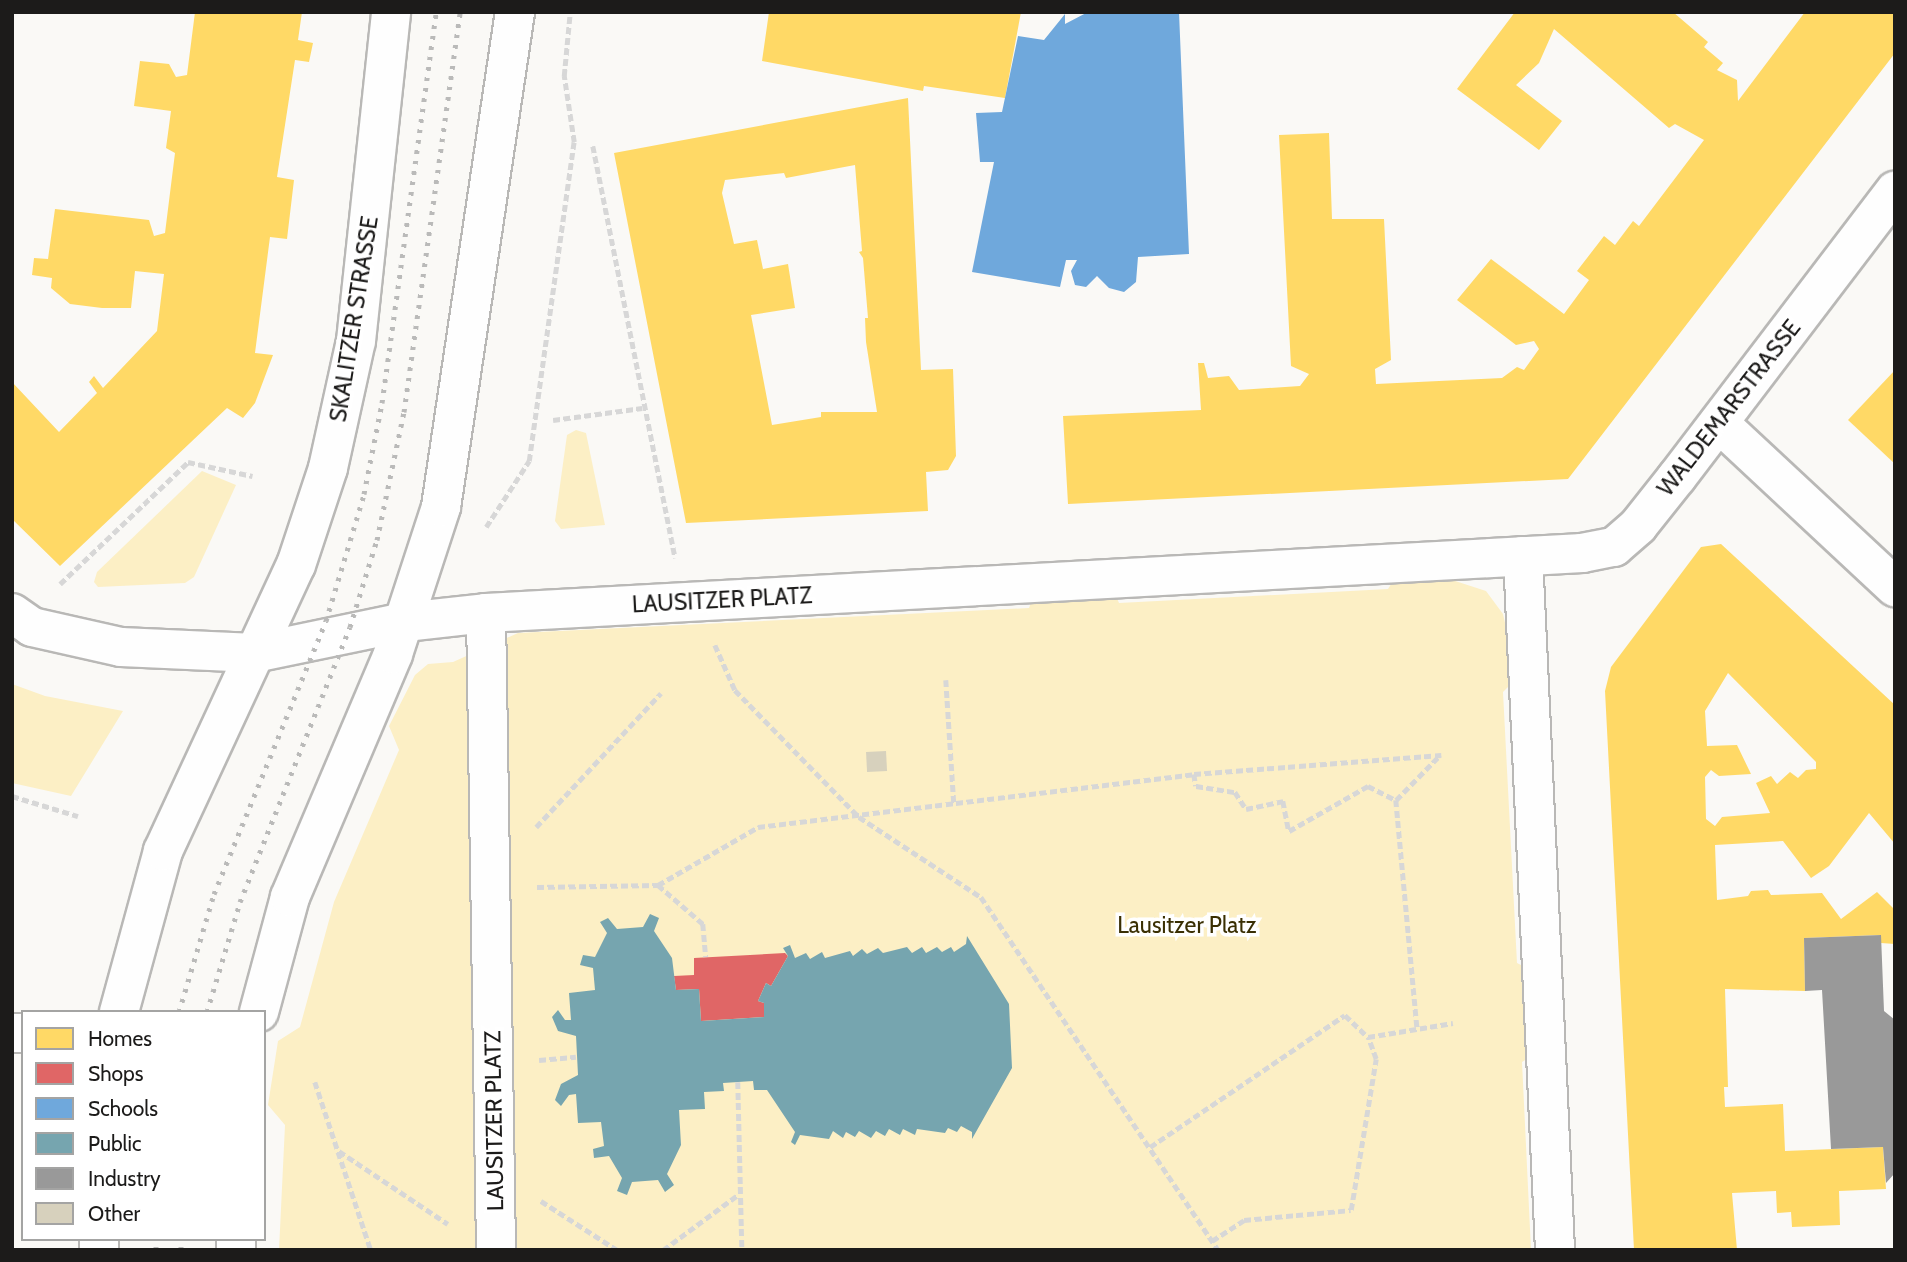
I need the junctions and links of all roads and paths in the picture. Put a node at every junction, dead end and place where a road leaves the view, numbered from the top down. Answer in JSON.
{"nodes":[{"id":1,"x":391,"y":12,"type":"edge"},
{"id":2,"x":515,"y":12,"type":"edge"},
{"id":3,"x":570,"y":12,"type":"edge"},
{"id":4,"x":593,"y":146,"type":"dead end"},
{"id":5,"x":1895,"y":191,"type":"edge"},
{"id":6,"x":642,"y":408,"type":"junction"},
{"id":7,"x":553,"y":420,"type":"dead end"},
{"id":8,"x":1719,"y":422,"type":"junction"},
{"id":9,"x":253,"y":476,"type":"dead end"},
{"id":10,"x":482,"y":541,"type":"dead end"},
{"id":11,"x":1523,"y":556,"type":"junction"},
{"id":12,"x":60,"y":584,"type":"dead end"},
{"id":13,"x":1895,"y":587,"type":"edge"},
{"id":14,"x":695,"y":602,"type":"junction"},
{"id":15,"x":12,"y":613,"type":"edge"},
{"id":16,"x":486,"y":613,"type":"junction"},
{"id":17,"x":405,"y":622,"type":"junction"},
{"id":18,"x":255,"y":653,"type":"junction"},
{"id":19,"x":946,"y":680,"type":"dead end"},
{"id":20,"x":661,"y":693,"type":"dead end"},
{"id":21,"x":1194,"y":774,"type":"junction"},
{"id":22,"x":12,"y":796,"type":"edge"},
{"id":23,"x":1396,"y":800,"type":"junction"},
{"id":24,"x":954,"y":804,"type":"junction"},
{"id":25,"x":78,"y":816,"type":"dead end"},
{"id":26,"x":859,"y":817,"type":"junction"},
{"id":27,"x":530,"y":834,"type":"dead end"},
{"id":28,"x":658,"y":885,"type":"junction"},
{"id":29,"x":522,"y":887,"type":"dead end"},
{"id":30,"x":706,"y":957,"type":"dead end"},
{"id":31,"x":120,"y":1010,"type":"edge"},
{"id":32,"x":259,"y":1010,"type":"edge"},
{"id":33,"x":1453,"y":1023,"type":"dead end"},
{"id":34,"x":1417,"y":1028,"type":"junction"},
{"id":35,"x":1368,"y":1037,"type":"junction"},
{"id":36,"x":576,"y":1057,"type":"dead end"},
{"id":37,"x":524,"y":1061,"type":"dead end"},
{"id":38,"x":315,"y":1082,"type":"dead end"},
{"id":39,"x":737,"y":1082,"type":"dead end"},
{"id":40,"x":1150,"y":1147,"type":"junction"},
{"id":41,"x":338,"y":1150,"type":"junction"},
{"id":42,"x":740,"y":1193,"type":"junction"},
{"id":43,"x":538,"y":1199,"type":"dead end"},
{"id":44,"x":454,"y":1229,"type":"dead end"},
{"id":45,"x":1212,"y":1241,"type":"junction"},
{"id":46,"x":371,"y":1250,"type":"edge"},
{"id":47,"x":496,"y":1250,"type":"edge"},
{"id":48,"x":617,"y":1250,"type":"edge"},
{"id":49,"x":663,"y":1250,"type":"edge"},
{"id":50,"x":742,"y":1250,"type":"edge"},
{"id":51,"x":1218,"y":1250,"type":"edge"},
{"id":52,"x":1555,"y":1250,"type":"edge"}],
"edges":[{"from":1,"to":18,"type":"street","name":"SKALITZER STRASSE"},
{"from":2,"to":17,"type":"street"},
{"from":3,"to":10,"type":"path"},
{"from":4,"to":6,"type":"path"},
{"from":5,"to":8,"type":"street","name":"WALDEMARSTRASSE"},
{"from":6,"to":7,"type":"path"},
{"from":6,"to":14,"type":"path"},
{"from":8,"to":11,"type":"street","name":"WALDEMARSTRASSE"},
{"from":8,"to":13,"type":"street"},
{"from":9,"to":12,"type":"path"},
{"from":11,"to":14,"type":"street","name":"LAUSITZER PLATZ"},
{"from":11,"to":52,"type":"street"},
{"from":14,"to":16,"type":"street","name":"LAUSITZER PLATZ"},
{"from":14,"to":26,"type":"path"},
{"from":15,"to":18,"type":"street"},
{"from":16,"to":17,"type":"street","name":"LAUSITZER PLATZ"},
{"from":16,"to":47,"type":"street","name":"LAUSITZER PLATZ"},
{"from":17,"to":18,"type":"street"},
{"from":17,"to":32,"type":"street"},
{"from":18,"to":31,"type":"street","name":"SKALITZER STRASSE"},
{"from":19,"to":24,"type":"path"},
{"from":20,"to":27,"type":"path"},
{"from":21,"to":23,"type":"path"},
{"from":21,"to":23,"type":"path"},
{"from":21,"to":24,"type":"path"},
{"from":22,"to":25,"type":"path"},
{"from":23,"to":34,"type":"path"},
{"from":24,"to":26,"type":"path"},
{"from":26,"to":28,"type":"path"},
{"from":26,"to":40,"type":"path"},
{"from":28,"to":29,"type":"path"},
{"from":28,"to":30,"type":"path"},
{"from":33,"to":34,"type":"path"},
{"from":34,"to":35,"type":"path"},
{"from":35,"to":40,"type":"path"},
{"from":35,"to":45,"type":"path"},
{"from":36,"to":37,"type":"path"},
{"from":38,"to":41,"type":"path"},
{"from":39,"to":42,"type":"path"},
{"from":40,"to":45,"type":"path"},
{"from":41,"to":44,"type":"path"},
{"from":41,"to":46,"type":"path"},
{"from":42,"to":49,"type":"path"},
{"from":42,"to":50,"type":"path"},
{"from":43,"to":48,"type":"path"},
{"from":45,"to":51,"type":"path"}]}
